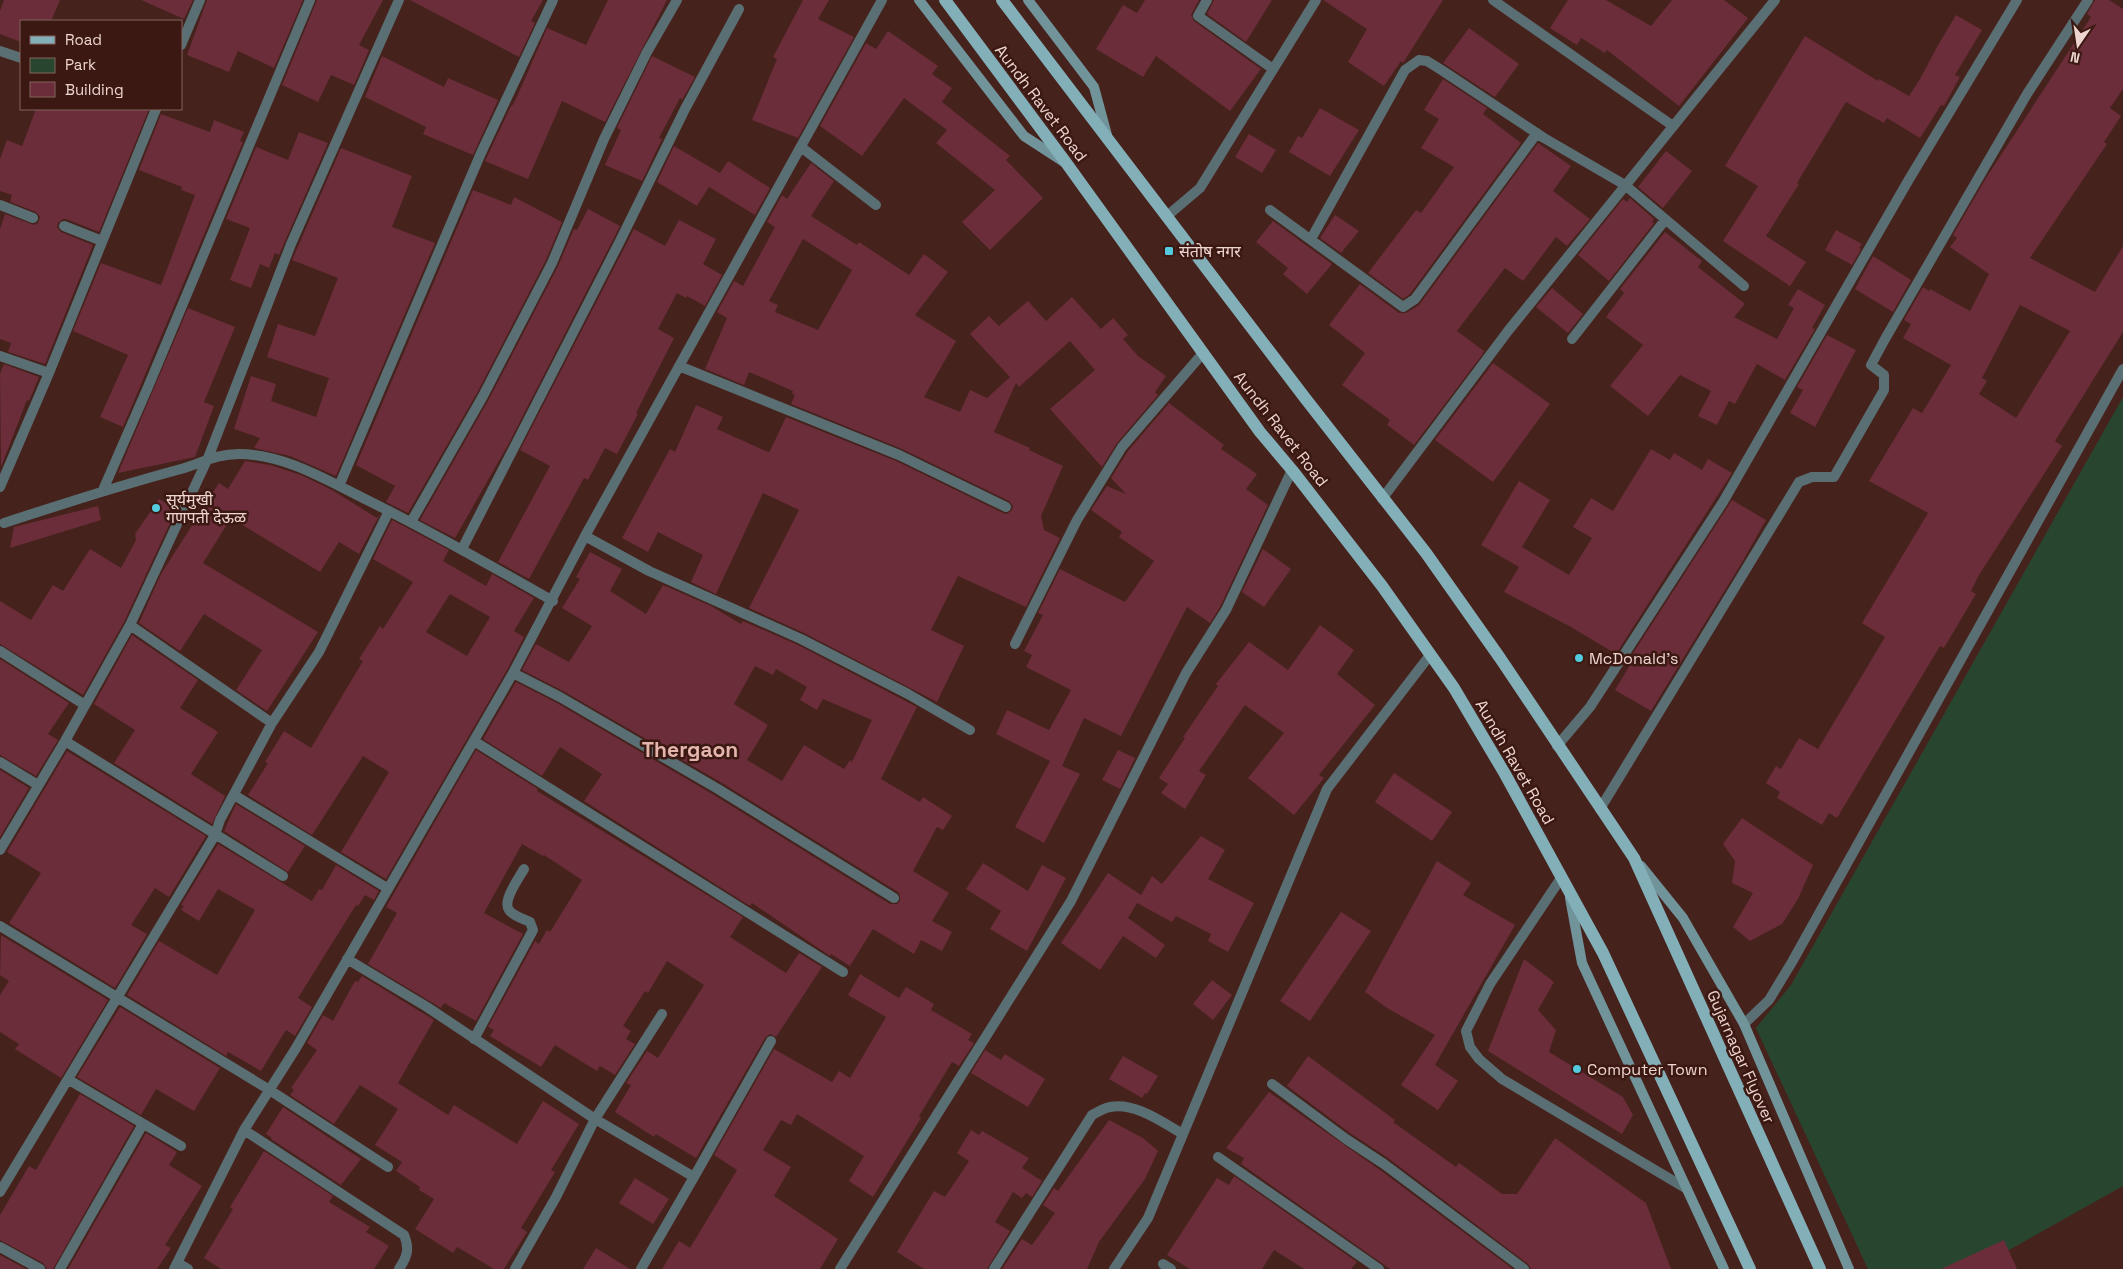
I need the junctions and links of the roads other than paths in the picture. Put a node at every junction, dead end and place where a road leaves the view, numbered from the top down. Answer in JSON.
{"nodes":[{"id":1,"x":200,"y":0,"type":"edge"},
{"id":2,"x":310,"y":0,"type":"edge"},
{"id":3,"x":399,"y":0,"type":"edge"},
{"id":4,"x":553,"y":0,"type":"edge"},
{"id":5,"x":677,"y":0,"type":"edge"},
{"id":6,"x":882,"y":0,"type":"edge"},
{"id":7,"x":919,"y":0,"type":"edge"},
{"id":8,"x":945,"y":0,"type":"edge"},
{"id":9,"x":1002,"y":0,"type":"edge"},
{"id":10,"x":1028,"y":0,"type":"edge"},
{"id":11,"x":1207,"y":0,"type":"edge"},
{"id":12,"x":1316,"y":0,"type":"edge"},
{"id":13,"x":1493,"y":0,"type":"edge"},
{"id":14,"x":1776,"y":0,"type":"edge"},
{"id":15,"x":2017,"y":0,"type":"edge"},
{"id":16,"x":2088,"y":0,"type":"edge"},
{"id":17,"x":739,"y":9,"type":"dead end"},
{"id":18,"x":182,"y":43,"type":"edge"},
{"id":19,"x":0,"y":51,"type":"edge"},
{"id":20,"x":20,"y":58,"type":"edge"},
{"id":21,"x":1273,"y":69,"type":"junction"},
{"id":22,"x":156,"y":110,"type":"edge"},
{"id":23,"x":1673,"y":126,"type":"junction"},
{"id":24,"x":1537,"y":133,"type":"junction"},
{"id":25,"x":1108,"y":139,"type":"junction"},
{"id":26,"x":802,"y":147,"type":"junction"},
{"id":27,"x":1066,"y":164,"type":"junction"},
{"id":28,"x":1624,"y":185,"type":"junction"},
{"id":29,"x":0,"y":205,"type":"edge"},
{"id":30,"x":876,"y":206,"type":"dead end"},
{"id":31,"x":1270,"y":210,"type":"dead end"},
{"id":32,"x":1167,"y":216,"type":"junction"},
{"id":33,"x":33,"y":218,"type":"dead end"},
{"id":34,"x":1665,"y":220,"type":"junction"},
{"id":35,"x":64,"y":226,"type":"dead end"},
{"id":36,"x":1311,"y":240,"type":"junction"},
{"id":37,"x":102,"y":241,"type":"junction"},
{"id":38,"x":1744,"y":286,"type":"dead end"},
{"id":39,"x":1572,"y":339,"type":"dead end"},
{"id":40,"x":1203,"y":353,"type":"junction"},
{"id":41,"x":0,"y":356,"type":"edge"},
{"id":42,"x":679,"y":366,"type":"junction"},
{"id":43,"x":2123,"y":370,"type":"edge"},
{"id":44,"x":49,"y":374,"type":"junction"},
{"id":45,"x":208,"y":458,"type":"junction"},
{"id":46,"x":1292,"y":470,"type":"junction"},
{"id":47,"x":339,"y":486,"type":"junction"},
{"id":48,"x":0,"y":487,"type":"edge"},
{"id":49,"x":103,"y":490,"type":"junction"},
{"id":50,"x":1382,"y":500,"type":"junction"},
{"id":51,"x":1006,"y":507,"type":"dead end"},
{"id":52,"x":389,"y":511,"type":"junction"},
{"id":53,"x":411,"y":522,"type":"junction"},
{"id":54,"x":1,"y":523,"type":"edge"},
{"id":55,"x":585,"y":536,"type":"junction"},
{"id":56,"x":462,"y":549,"type":"junction"},
{"id":57,"x":553,"y":601,"type":"junction"},
{"id":58,"x":130,"y":625,"type":"junction"},
{"id":59,"x":1015,"y":644,"type":"dead end"},
{"id":60,"x":0,"y":651,"type":"edge"},
{"id":61,"x":1430,"y":655,"type":"junction"},
{"id":62,"x":514,"y":673,"type":"junction"},
{"id":63,"x":85,"y":705,"type":"junction"},
{"id":64,"x":272,"y":723,"type":"junction"},
{"id":65,"x":970,"y":730,"type":"dead end"},
{"id":66,"x":65,"y":741,"type":"junction"},
{"id":67,"x":474,"y":741,"type":"junction"},
{"id":68,"x":1557,"y":746,"type":"junction"},
{"id":69,"x":0,"y":762,"type":"edge"},
{"id":70,"x":38,"y":785,"type":"junction"},
{"id":71,"x":234,"y":795,"type":"junction"},
{"id":72,"x":1600,"y":809,"type":"junction"},
{"id":73,"x":215,"y":834,"type":"junction"},
{"id":74,"x":0,"y":850,"type":"edge"},
{"id":75,"x":1634,"y":858,"type":"junction"},
{"id":76,"x":524,"y":869,"type":"dead end"},
{"id":77,"x":283,"y":876,"type":"dead end"},
{"id":78,"x":1561,"y":878,"type":"junction"},
{"id":79,"x":387,"y":888,"type":"junction"},
{"id":80,"x":1569,"y":892,"type":"junction"},
{"id":81,"x":894,"y":898,"type":"dead end"},
{"id":82,"x":0,"y":926,"type":"edge"},
{"id":83,"x":347,"y":959,"type":"junction"},
{"id":84,"x":843,"y":972,"type":"dead end"},
{"id":85,"x":118,"y":996,"type":"junction"},
{"id":86,"x":662,"y":1014,"type":"dead end"},
{"id":87,"x":1744,"y":1024,"type":"junction"},
{"id":88,"x":474,"y":1039,"type":"junction"},
{"id":89,"x":771,"y":1041,"type":"dead end"},
{"id":90,"x":69,"y":1080,"type":"junction"},
{"id":91,"x":1272,"y":1084,"type":"dead end"},
{"id":92,"x":268,"y":1089,"type":"junction"},
{"id":93,"x":595,"y":1119,"type":"junction"},
{"id":94,"x":143,"y":1124,"type":"junction"},
{"id":95,"x":244,"y":1130,"type":"junction"},
{"id":96,"x":1183,"y":1134,"type":"junction"},
{"id":97,"x":181,"y":1146,"type":"dead end"},
{"id":98,"x":1218,"y":1157,"type":"dead end"},
{"id":99,"x":388,"y":1167,"type":"dead end"},
{"id":100,"x":694,"y":1177,"type":"junction"},
{"id":101,"x":1687,"y":1189,"type":"junction"},
{"id":102,"x":0,"y":1192,"type":"edge"},
{"id":103,"x":0,"y":1247,"type":"edge"},
{"id":104,"x":176,"y":1266,"type":"edge"},
{"id":105,"x":40,"y":1269,"type":"edge"},
{"id":106,"x":60,"y":1269,"type":"edge"},
{"id":107,"x":188,"y":1269,"type":"edge"},
{"id":108,"x":399,"y":1269,"type":"edge"},
{"id":109,"x":515,"y":1269,"type":"edge"},
{"id":110,"x":641,"y":1269,"type":"edge"},
{"id":111,"x":840,"y":1269,"type":"edge"},
{"id":112,"x":994,"y":1269,"type":"edge"},
{"id":113,"x":1114,"y":1269,"type":"edge"},
{"id":114,"x":1379,"y":1269,"type":"edge"},
{"id":115,"x":1524,"y":1269,"type":"edge"},
{"id":116,"x":1724,"y":1269,"type":"edge"},
{"id":117,"x":1750,"y":1269,"type":"edge"},
{"id":118,"x":1820,"y":1269,"type":"edge"},
{"id":119,"x":1849,"y":1269,"type":"edge"}],
"edges":[{"from":1,"to":18,"type":"street"},
{"from":2,"to":49,"type":"street"},
{"from":3,"to":45,"type":"street"},
{"from":4,"to":47,"type":"street"},
{"from":5,"to":53,"type":"street"},
{"from":6,"to":26,"type":"street"},
{"from":7,"to":27,"type":"street"},
{"from":8,"to":27,"type":"main road","name":"Aundh Ravet Road"},
{"from":9,"to":25,"type":"main road","name":"Aundh Ravet Road"},
{"from":10,"to":25,"type":"street"},
{"from":11,"to":21,"type":"street"},
{"from":12,"to":21,"type":"street"},
{"from":13,"to":23,"type":"street"},
{"from":14,"to":23,"type":"street"},
{"from":15,"to":68,"type":"street"},
{"from":16,"to":72,"type":"street"},
{"from":17,"to":56,"type":"street"},
{"from":19,"to":20,"type":"street"},
{"from":21,"to":32,"type":"street"},
{"from":22,"to":37,"type":"street"},
{"from":23,"to":28,"type":"street"},
{"from":24,"to":28,"type":"street"},
{"from":24,"to":36,"type":"street"},
{"from":24,"to":36,"type":"street"},
{"from":25,"to":32,"type":"main road","name":"Aundh Ravet Road"},
{"from":26,"to":30,"type":"street"},
{"from":26,"to":42,"type":"street"},
{"from":27,"to":40,"type":"main road","name":"Aundh Ravet Road"},
{"from":28,"to":34,"type":"street"},
{"from":28,"to":50,"type":"street"},
{"from":29,"to":33,"type":"street"},
{"from":31,"to":36,"type":"street"},
{"from":32,"to":50,"type":"main road","name":"Aundh Ravet Road"},
{"from":34,"to":38,"type":"street"},
{"from":34,"to":39,"type":"street"},
{"from":35,"to":37,"type":"street"},
{"from":37,"to":44,"type":"street"},
{"from":40,"to":46,"type":"main road","name":"Aundh Ravet Road"},
{"from":40,"to":59,"type":"street"},
{"from":41,"to":44,"type":"street"},
{"from":42,"to":51,"type":"street"},
{"from":42,"to":55,"type":"street"},
{"from":43,"to":87,"type":"street"},
{"from":44,"to":48,"type":"street"},
{"from":45,"to":47,"type":"street"},
{"from":45,"to":49,"type":"street"},
{"from":45,"to":58,"type":"street"},
{"from":46,"to":61,"type":"main road","name":"Aundh Ravet Road"},
{"from":46,"to":111,"type":"street"},
{"from":47,"to":52,"type":"street"},
{"from":49,"to":54,"type":"street"},
{"from":50,"to":68,"type":"main road","name":"Aundh Ravet Road"},
{"from":52,"to":53,"type":"street"},
{"from":52,"to":64,"type":"street"},
{"from":53,"to":56,"type":"street"},
{"from":55,"to":57,"type":"street"},
{"from":55,"to":65,"type":"street"},
{"from":56,"to":57,"type":"street"},
{"from":57,"to":62,"type":"street"},
{"from":58,"to":63,"type":"street"},
{"from":58,"to":64,"type":"street"},
{"from":60,"to":63,"type":"street"},
{"from":61,"to":78,"type":"main road","name":"Aundh Ravet Road"},
{"from":61,"to":96,"type":"street"},
{"from":62,"to":67,"type":"street"},
{"from":62,"to":81,"type":"street"},
{"from":63,"to":66,"type":"street"},
{"from":64,"to":71,"type":"street"},
{"from":66,"to":70,"type":"street"},
{"from":66,"to":73,"type":"street"},
{"from":67,"to":79,"type":"street"},
{"from":67,"to":84,"type":"street"},
{"from":68,"to":72,"type":"main road","name":"Aundh Ravet Road"},
{"from":69,"to":70,"type":"street"},
{"from":70,"to":74,"type":"street"},
{"from":71,"to":73,"type":"street"},
{"from":71,"to":79,"type":"street"},
{"from":72,"to":75,"type":"main road","name":"Aundh Ravet Road"},
{"from":73,"to":77,"type":"street"},
{"from":73,"to":85,"type":"street"},
{"from":75,"to":87,"type":"street"},
{"from":75,"to":118,"type":"main road","name":"Gujarnagar Flyover"},
{"from":76,"to":88,"type":"street"},
{"from":78,"to":80,"type":"main road","name":"Aundh Ravet Road"},
{"from":78,"to":101,"type":"street"},
{"from":79,"to":83,"type":"street"},
{"from":80,"to":101,"type":"street"},
{"from":80,"to":117,"type":"main road"},
{"from":82,"to":85,"type":"street"},
{"from":83,"to":88,"type":"street"},
{"from":83,"to":92,"type":"street"},
{"from":85,"to":90,"type":"street"},
{"from":85,"to":92,"type":"street"},
{"from":86,"to":93,"type":"street"},
{"from":87,"to":119,"type":"street"},
{"from":88,"to":93,"type":"street"},
{"from":89,"to":100,"type":"street"},
{"from":90,"to":94,"type":"street"},
{"from":90,"to":102,"type":"street"},
{"from":91,"to":115,"type":"street"},
{"from":92,"to":95,"type":"street"},
{"from":92,"to":99,"type":"street"},
{"from":93,"to":100,"type":"street"},
{"from":93,"to":109,"type":"street"},
{"from":94,"to":97,"type":"street"},
{"from":94,"to":106,"type":"street"},
{"from":95,"to":104,"type":"street"},
{"from":95,"to":108,"type":"street"},
{"from":96,"to":112,"type":"street"},
{"from":96,"to":113,"type":"street"},
{"from":98,"to":114,"type":"street"},
{"from":100,"to":110,"type":"street"},
{"from":101,"to":116,"type":"street"},
{"from":103,"to":105,"type":"street"},
{"from":104,"to":107,"type":"street"}]}
